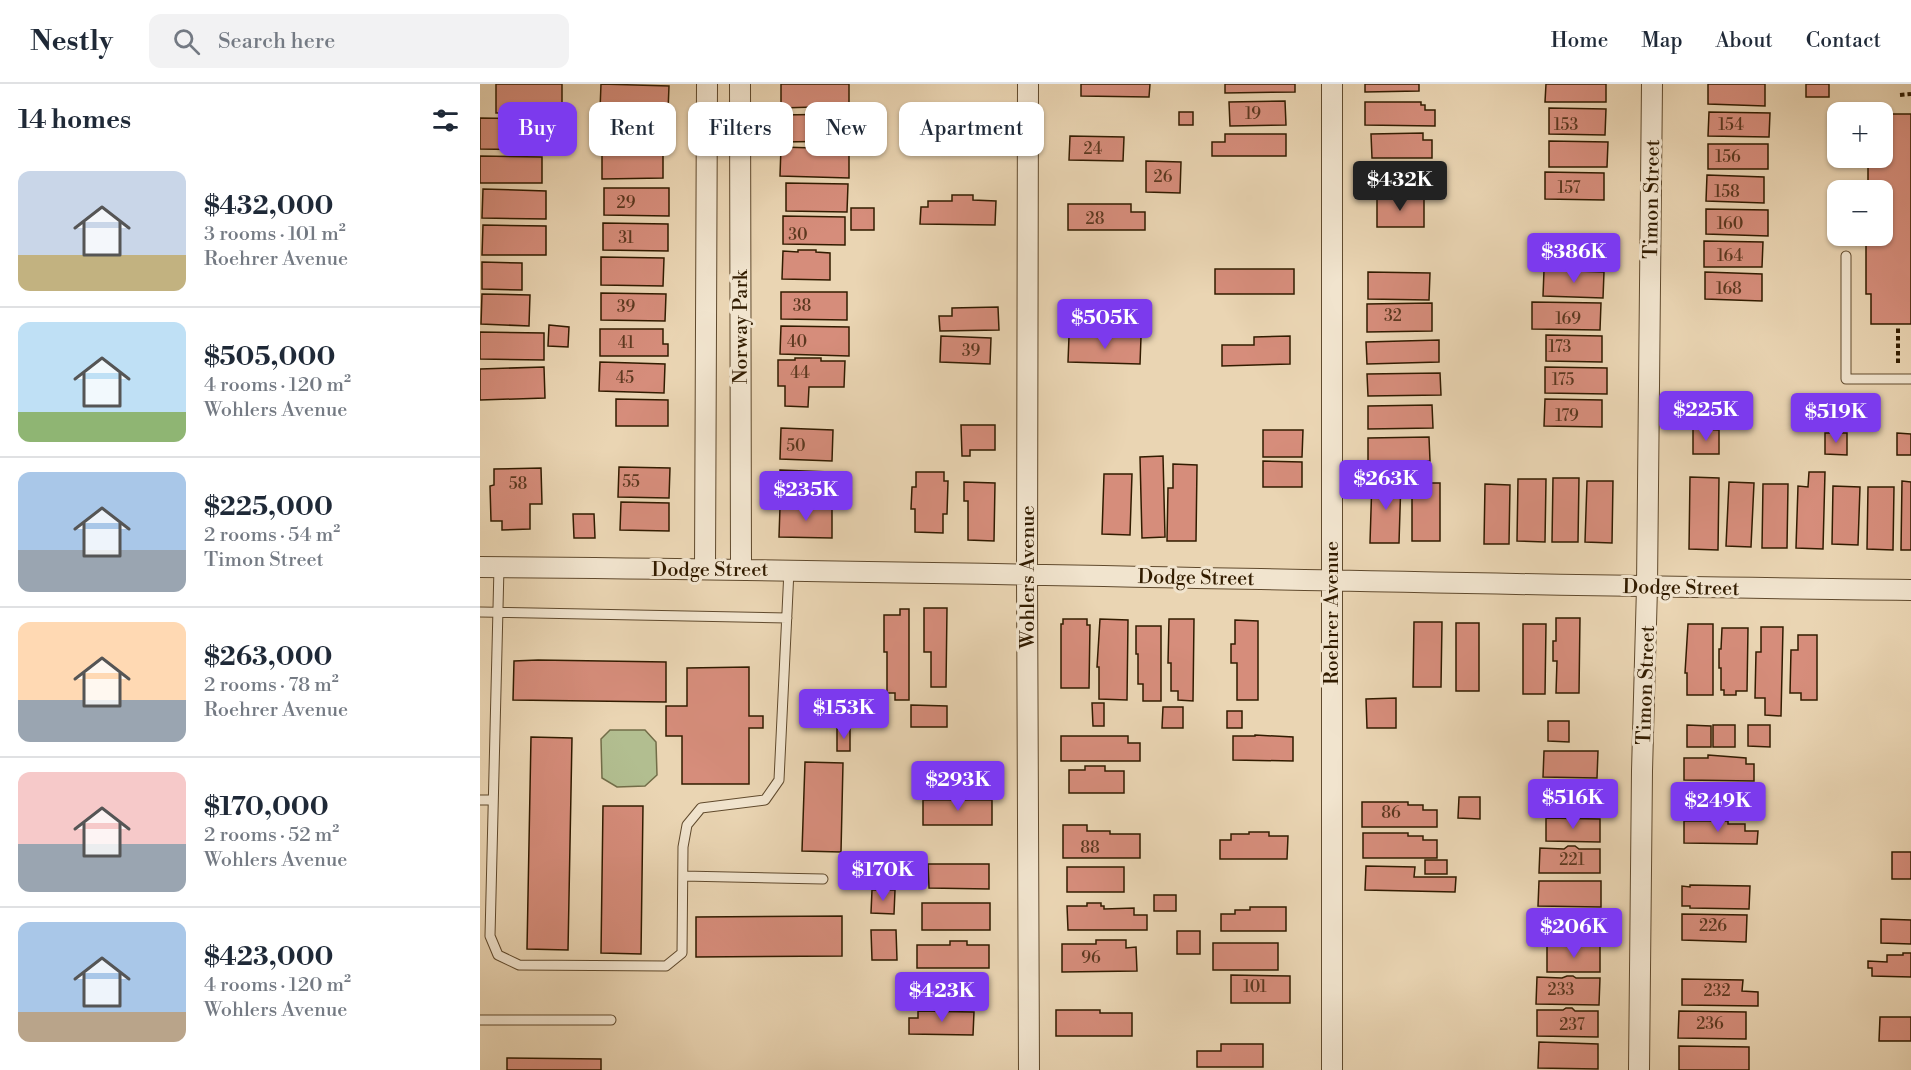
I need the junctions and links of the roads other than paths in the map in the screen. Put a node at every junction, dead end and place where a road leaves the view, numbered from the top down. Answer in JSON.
{"nodes":[{"id":1,"x":707,"y":84,"type":"edge"},
{"id":2,"x":740,"y":84,"type":"edge"},
{"id":3,"x":1028,"y":84,"type":"edge"},
{"id":4,"x":1332,"y":84,"type":"edge"},
{"id":5,"x":1652,"y":84,"type":"edge"},
{"id":6,"x":706,"y":207,"type":"junction"},
{"id":7,"x":739,"y":208,"type":"junction"},
{"id":8,"x":1846,"y":256,"type":"dead end"},
{"id":9,"x":1911,"y":379,"type":"edge"},
{"id":10,"x":489,"y":567,"type":"edge"},
{"id":11,"x":705,"y":569,"type":"junction"},
{"id":12,"x":741,"y":569,"type":"junction"},
{"id":13,"x":789,"y":570,"type":"junction"},
{"id":14,"x":1027,"y":574,"type":"junction"},
{"id":15,"x":1331,"y":579,"type":"junction"},
{"id":16,"x":1647,"y":587,"type":"junction"},
{"id":17,"x":1911,"y":590,"type":"edge"},
{"id":18,"x":480,"y":612,"type":"edge"},
{"id":19,"x":498,"y":612,"type":"junction"},
{"id":20,"x":787,"y":618,"type":"junction"},
{"id":21,"x":480,"y":800,"type":"edge"},
{"id":22,"x":493,"y":800,"type":"junction"},
{"id":23,"x":683,"y":876,"type":"junction"},
{"id":24,"x":823,"y":879,"type":"dead end"},
{"id":25,"x":480,"y":1020,"type":"edge"},
{"id":26,"x":611,"y":1020,"type":"dead end"},
{"id":27,"x":1029,"y":1070,"type":"edge"},
{"id":28,"x":1332,"y":1070,"type":"edge"},
{"id":29,"x":1639,"y":1070,"type":"edge"}],
"edges":[{"from":1,"to":6,"type":"street","name":"Norway Park"},
{"from":2,"to":7,"type":"street","name":"Norway Park"},
{"from":3,"to":14,"type":"street","name":"Wohlers Avenue"},
{"from":4,"to":15,"type":"street","name":"Roehrer Avenue"},
{"from":5,"to":16,"type":"street","name":"Timon Street"},
{"from":6,"to":7,"type":"street"},
{"from":6,"to":11,"type":"street","name":"Norway Park"},
{"from":7,"to":12,"type":"street","name":"Norway Park"},
{"from":8,"to":9,"type":"lane"},
{"from":10,"to":11,"type":"street","name":"Dodge Street"},
{"from":10,"to":19,"type":"lane"},
{"from":11,"to":12,"type":"street","name":"Dodge Street"},
{"from":12,"to":13,"type":"street","name":"Dodge Street"},
{"from":13,"to":14,"type":"street","name":"Dodge Street"},
{"from":13,"to":20,"type":"lane"},
{"from":14,"to":15,"type":"street","name":"Dodge Street"},
{"from":14,"to":27,"type":"street","name":"Wohlers Avenue"},
{"from":15,"to":16,"type":"street","name":"Dodge Street"},
{"from":15,"to":28,"type":"street","name":"Roehrer Avenue"},
{"from":16,"to":17,"type":"street","name":"Dodge Street"},
{"from":16,"to":29,"type":"street","name":"Timon Street"},
{"from":18,"to":19,"type":"lane"},
{"from":19,"to":20,"type":"lane"},
{"from":19,"to":22,"type":"lane"},
{"from":20,"to":23,"type":"lane"},
{"from":21,"to":22,"type":"lane"},
{"from":22,"to":23,"type":"lane"},
{"from":23,"to":24,"type":"lane"},
{"from":25,"to":26,"type":"lane"}]}
